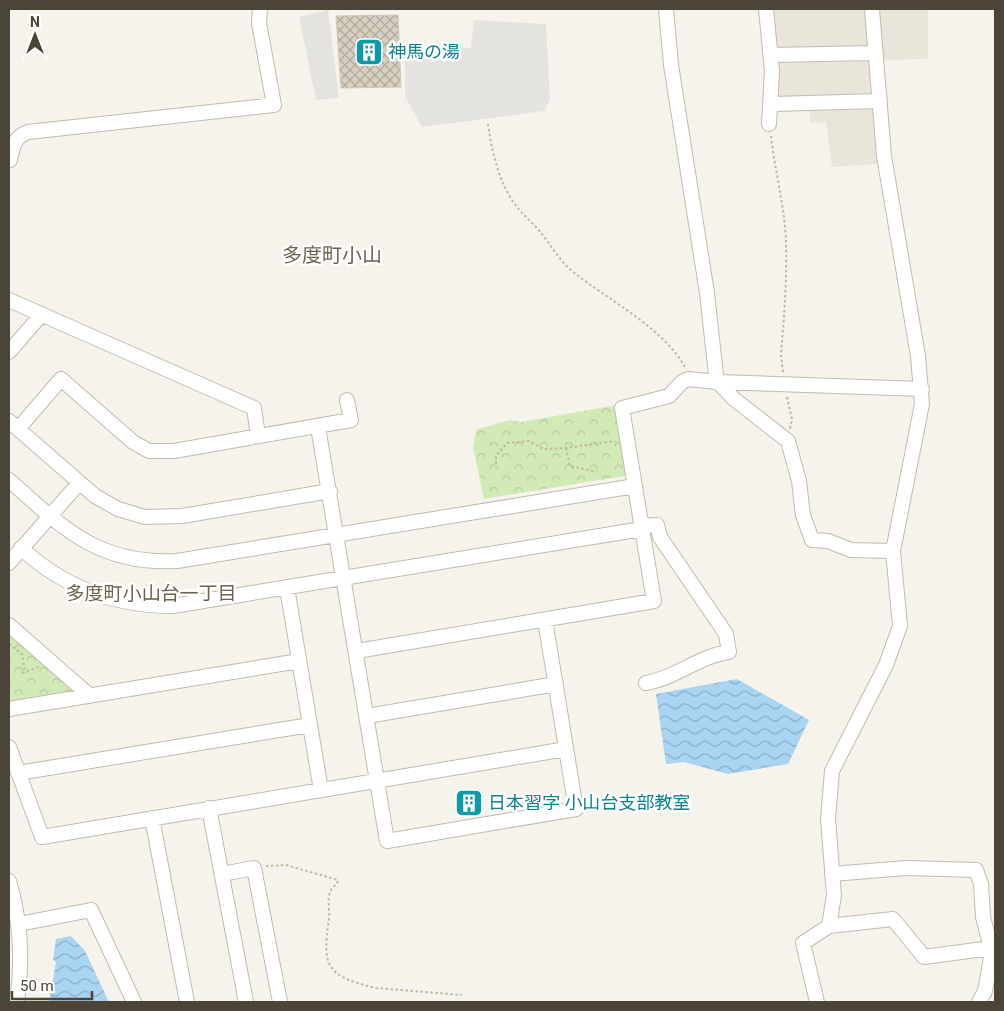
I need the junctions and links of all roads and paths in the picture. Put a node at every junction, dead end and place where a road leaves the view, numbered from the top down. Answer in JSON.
{"nodes":[{"id":1,"x":260,"y":9,"type":"edge"},
{"id":2,"x":666,"y":9,"type":"edge"},
{"id":3,"x":766,"y":9,"type":"edge"},
{"id":4,"x":872,"y":9,"type":"edge"},
{"id":5,"x":876,"y":52,"type":"junction"},
{"id":6,"x":771,"y":55,"type":"junction"},
{"id":7,"x":880,"y":101,"type":"junction"},
{"id":8,"x":772,"y":104,"type":"junction"},
{"id":9,"x":488,"y":124,"type":"dead end"},
{"id":10,"x":769,"y":124,"type":"joint"},
{"id":11,"x":10,"y":160,"type":"edge"},
{"id":12,"x":9,"y":300,"type":"edge"},
{"id":13,"x":42,"y":314,"type":"junction"},
{"id":14,"x":9,"y":352,"type":"edge"},
{"id":15,"x":688,"y":379,"type":"junction"},
{"id":16,"x":718,"y":382,"type":"junction"},
{"id":17,"x":784,"y":383,"type":"junction"},
{"id":18,"x":922,"y":389,"type":"junction"},
{"id":19,"x":347,"y":400,"type":"dead end"},
{"id":20,"x":13,"y":425,"type":"edge"},
{"id":21,"x":318,"y":427,"type":"junction"},
{"id":22,"x":258,"y":436,"type":"junction"},
{"id":23,"x":627,"y":439,"type":"junction"},
{"id":24,"x":788,"y":441,"type":"junction"},
{"id":25,"x":566,"y":448,"type":"junction"},
{"id":26,"x":496,"y":464,"type":"dead end"},
{"id":27,"x":597,"y":472,"type":"dead end"},
{"id":28,"x":9,"y":480,"type":"edge"},
{"id":29,"x":79,"y":483,"type":"junction"},
{"id":30,"x":635,"y":486,"type":"junction"},
{"id":31,"x":330,"y":492,"type":"junction"},
{"id":32,"x":50,"y":516,"type":"junction"},
{"id":33,"x":642,"y":528,"type":"junction"},
{"id":34,"x":336,"y":535,"type":"junction"},
{"id":35,"x":21,"y":548,"type":"junction"},
{"id":36,"x":893,"y":551,"type":"junction"},
{"id":37,"x":9,"y":563,"type":"edge"},
{"id":38,"x":344,"y":578,"type":"junction"},
{"id":39,"x":287,"y":588,"type":"junction"},
{"id":40,"x":545,"y":620,"type":"junction"},
{"id":41,"x":9,"y":625,"type":"edge"},
{"id":42,"x":9,"y":644,"type":"edge"},
{"id":43,"x":356,"y":651,"type":"junction"},
{"id":44,"x":299,"y":661,"type":"junction"},
{"id":45,"x":44,"y":663,"type":"dead end"},
{"id":46,"x":646,"y":683,"type":"dead end"},
{"id":47,"x":556,"y":684,"type":"junction"},
{"id":48,"x":89,"y":695,"type":"junction"},
{"id":49,"x":9,"y":709,"type":"edge"},
{"id":50,"x":367,"y":716,"type":"junction"},
{"id":51,"x":310,"y":725,"type":"junction"},
{"id":52,"x":9,"y":747,"type":"edge"},
{"id":53,"x":566,"y":749,"type":"junction"},
{"id":54,"x":18,"y":773,"type":"junction"},
{"id":55,"x":378,"y":780,"type":"junction"},
{"id":56,"x":321,"y":790,"type":"junction"},
{"id":57,"x":209,"y":808,"type":"junction"},
{"id":58,"x":152,"y":818,"type":"junction"},
{"id":59,"x":254,"y":868,"type":"junction"},
{"id":60,"x":222,"y":874,"type":"junction"},
{"id":61,"x":832,"y":874,"type":"junction"},
{"id":62,"x":9,"y":881,"type":"edge"},
{"id":63,"x":995,"y":890,"type":"edge"},
{"id":64,"x":982,"y":897,"type":"junction"},
{"id":65,"x":18,"y":924,"type":"junction"},
{"id":66,"x":829,"y":926,"type":"junction"},
{"id":67,"x":991,"y":948,"type":"junction"},
{"id":68,"x":462,"y":995,"type":"dead end"},
{"id":69,"x":17,"y":1002,"type":"edge"},
{"id":70,"x":134,"y":1002,"type":"edge"},
{"id":71,"x":187,"y":1002,"type":"edge"},
{"id":72,"x":246,"y":1002,"type":"edge"},
{"id":73,"x":280,"y":1002,"type":"edge"},
{"id":74,"x":817,"y":1002,"type":"edge"},
{"id":75,"x":979,"y":1002,"type":"edge"}],
"edges":[{"from":1,"to":11,"type":"street"},
{"from":2,"to":16,"type":"street"},
{"from":3,"to":6,"type":"street"},
{"from":4,"to":5,"type":"street"},
{"from":5,"to":6,"type":"street"},
{"from":5,"to":7,"type":"street"},
{"from":6,"to":8,"type":"street"},
{"from":7,"to":8,"type":"street"},
{"from":7,"to":18,"type":"street"},
{"from":8,"to":10,"type":"street"},
{"from":9,"to":15,"type":"path"},
{"from":10,"to":17,"type":"path"},
{"from":12,"to":13,"type":"street"},
{"from":13,"to":14,"type":"street"},
{"from":13,"to":22,"type":"street"},
{"from":15,"to":16,"type":"street"},
{"from":15,"to":23,"type":"street"},
{"from":16,"to":17,"type":"street"},
{"from":16,"to":24,"type":"street"},
{"from":17,"to":18,"type":"street"},
{"from":17,"to":24,"type":"path"},
{"from":18,"to":36,"type":"street"},
{"from":19,"to":21,"type":"street"},
{"from":20,"to":22,"type":"street"},
{"from":20,"to":29,"type":"street"},
{"from":21,"to":22,"type":"street"},
{"from":21,"to":31,"type":"street"},
{"from":23,"to":25,"type":"path"},
{"from":23,"to":30,"type":"street"},
{"from":24,"to":36,"type":"street"},
{"from":25,"to":26,"type":"path"},
{"from":25,"to":27,"type":"path"},
{"from":28,"to":32,"type":"street"},
{"from":29,"to":31,"type":"street"},
{"from":29,"to":32,"type":"street"},
{"from":30,"to":33,"type":"street"},
{"from":30,"to":34,"type":"street"},
{"from":31,"to":34,"type":"street"},
{"from":32,"to":34,"type":"street"},
{"from":32,"to":35,"type":"street"},
{"from":33,"to":38,"type":"street"},
{"from":33,"to":40,"type":"street"},
{"from":33,"to":46,"type":"street"},
{"from":34,"to":38,"type":"street"},
{"from":35,"to":37,"type":"street"},
{"from":35,"to":39,"type":"street"},
{"from":36,"to":61,"type":"street"},
{"from":38,"to":39,"type":"street"},
{"from":38,"to":43,"type":"street"},
{"from":39,"to":44,"type":"street"},
{"from":40,"to":43,"type":"street"},
{"from":40,"to":47,"type":"street"},
{"from":41,"to":48,"type":"street"},
{"from":42,"to":45,"type":"path"},
{"from":43,"to":50,"type":"street"},
{"from":44,"to":48,"type":"street"},
{"from":44,"to":51,"type":"street"},
{"from":47,"to":50,"type":"street"},
{"from":47,"to":53,"type":"street"},
{"from":48,"to":49,"type":"street"},
{"from":50,"to":55,"type":"street"},
{"from":51,"to":54,"type":"street"},
{"from":51,"to":56,"type":"street"},
{"from":52,"to":54,"type":"street"},
{"from":53,"to":55,"type":"street"},
{"from":53,"to":55,"type":"street"},
{"from":54,"to":58,"type":"street"},
{"from":55,"to":56,"type":"street"},
{"from":56,"to":57,"type":"street"},
{"from":57,"to":58,"type":"street"},
{"from":57,"to":60,"type":"street"},
{"from":58,"to":71,"type":"street"},
{"from":59,"to":60,"type":"street"},
{"from":59,"to":68,"type":"path"},
{"from":59,"to":73,"type":"street"},
{"from":60,"to":72,"type":"street"},
{"from":61,"to":64,"type":"street"},
{"from":61,"to":66,"type":"street"},
{"from":62,"to":65,"type":"street"},
{"from":63,"to":64,"type":"street"},
{"from":64,"to":67,"type":"street"},
{"from":65,"to":69,"type":"street"},
{"from":65,"to":70,"type":"street"},
{"from":66,"to":67,"type":"street"},
{"from":66,"to":74,"type":"street"},
{"from":67,"to":75,"type":"street"}]}
